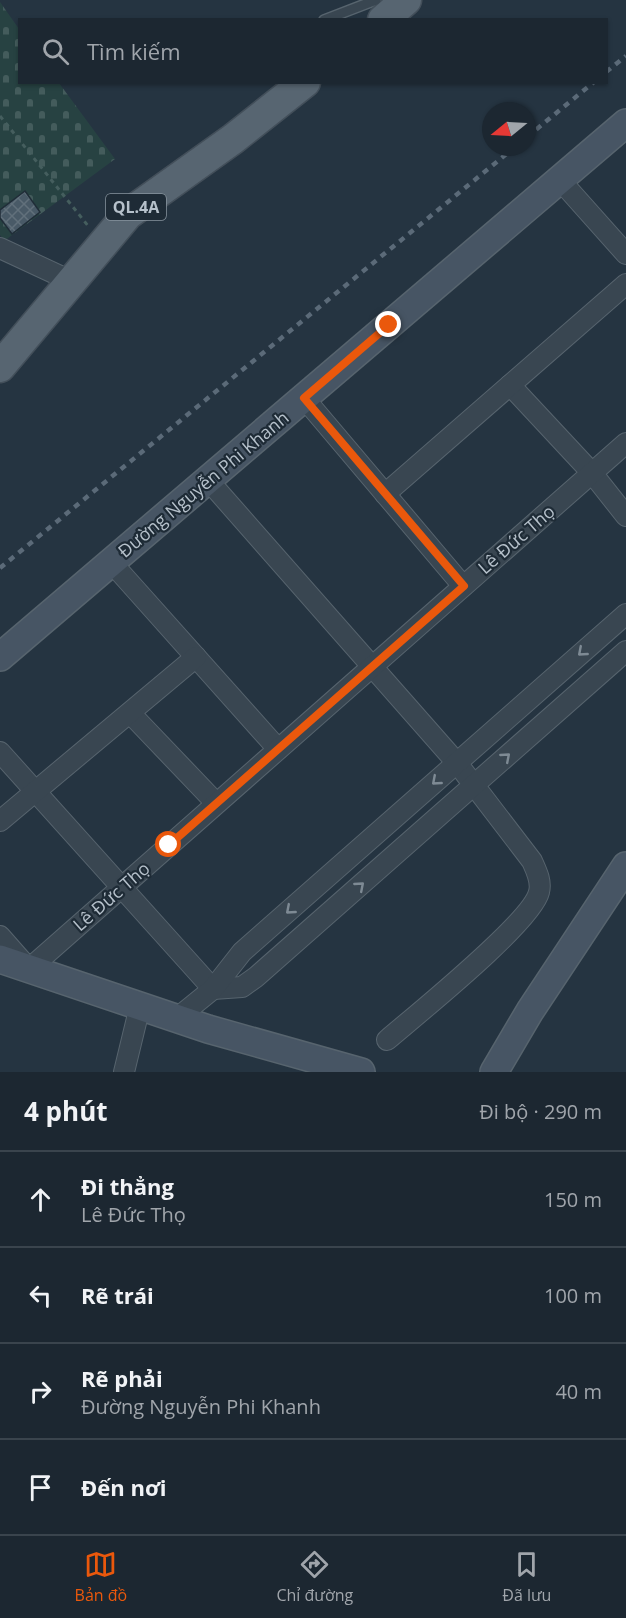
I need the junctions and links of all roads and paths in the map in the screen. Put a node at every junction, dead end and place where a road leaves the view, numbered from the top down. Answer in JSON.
{"nodes":[{"id":1,"x":376,"y":0,"type":"edge"},
{"id":2,"x":406,"y":0,"type":"edge"},
{"id":3,"x":329,"y":18,"type":"edge"},
{"id":4,"x":385,"y":18,"type":"edge"},
{"id":5,"x":302,"y":84,"type":"edge"},
{"id":6,"x":0,"y":116,"type":"edge"},
{"id":7,"x":626,"y":123,"type":"edge"},
{"id":8,"x":560,"y":180,"type":"junction"},
{"id":9,"x":103,"y":246,"type":"junction"},
{"id":10,"x":0,"y":248,"type":"edge"},
{"id":11,"x":626,"y":254,"type":"edge"},
{"id":12,"x":73,"y":282,"type":"junction"},
{"id":13,"x":626,"y":284,"type":"edge"},
{"id":14,"x":0,"y":367,"type":"edge"},
{"id":15,"x":510,"y":385,"type":"junction"},
{"id":16,"x":304,"y":398,"type":"junction"},
{"id":17,"x":626,"y":443,"type":"edge"},
{"id":18,"x":592,"y":473,"type":"junction"},
{"id":19,"x":208,"y":480,"type":"junction"},
{"id":20,"x":385,"y":494,"type":"junction"},
{"id":21,"x":626,"y":516,"type":"edge"},
{"id":22,"x":111,"y":562,"type":"junction"},
{"id":23,"x":464,"y":586,"type":"junction"},
{"id":24,"x":626,"y":614,"type":"edge"},
{"id":25,"x":626,"y":651,"type":"edge"},
{"id":26,"x":0,"y":657,"type":"edge"},
{"id":27,"x":196,"y":657,"type":"junction"},
{"id":28,"x":371,"y":668,"type":"junction"},
{"id":29,"x":130,"y":713,"type":"junction"},
{"id":30,"x":278,"y":749,"type":"junction"},
{"id":31,"x":0,"y":752,"type":"edge"},
{"id":32,"x":457,"y":763,"type":"junction"},
{"id":33,"x":474,"y":785,"type":"junction"},
{"id":34,"x":34,"y":792,"type":"junction"},
{"id":35,"x":216,"y":803,"type":"junction"},
{"id":36,"x":0,"y":821,"type":"edge"},
{"id":37,"x":626,"y":866,"type":"edge"},
{"id":38,"x":122,"y":887,"type":"junction"},
{"id":39,"x":0,"y":936,"type":"edge"},
{"id":40,"x":0,"y":959,"type":"edge"},
{"id":41,"x":29,"y":969,"type":"junction"},
{"id":42,"x":213,"y":989,"type":"junction"},
{"id":43,"x":140,"y":1006,"type":"junction"},
{"id":44,"x":176,"y":1018,"type":"junction"},
{"id":45,"x":387,"y":1040,"type":"dead end"},
{"id":46,"x":124,"y":1072,"type":"edge"},
{"id":47,"x":361,"y":1072,"type":"edge"},
{"id":48,"x":494,"y":1072,"type":"edge"}],
"edges":[{"from":1,"to":3,"type":"lane"},
{"from":2,"to":4,"type":"main road"},
{"from":5,"to":9,"type":"main road","number":"QL.4A"},
{"from":6,"to":9,"type":"path"},
{"from":7,"to":8,"type":"street","name":"Đường Nguyễn Phi Khanh"},
{"from":8,"to":11,"type":"street"},
{"from":8,"to":16,"type":"street","name":"Đường Nguyễn Phi Khanh"},
{"from":9,"to":12,"type":"main road","number":"QL.4A"},
{"from":10,"to":12,"type":"street"},
{"from":12,"to":14,"type":"main road","number":"QL.4A"},
{"from":13,"to":15,"type":"street"},
{"from":15,"to":18,"type":"street"},
{"from":15,"to":20,"type":"street"},
{"from":16,"to":19,"type":"street","name":"Đường Nguyễn Phi Khanh"},
{"from":16,"to":20,"type":"street"},
{"from":17,"to":18,"type":"street","name":"Lê Đức Thọ"},
{"from":18,"to":21,"type":"street"},
{"from":18,"to":23,"type":"street","name":"Lê Đức Thọ"},
{"from":19,"to":22,"type":"street","name":"Đường Nguyễn Phi Khanh"},
{"from":19,"to":28,"type":"street"},
{"from":20,"to":23,"type":"street"},
{"from":22,"to":26,"type":"street","name":"Đường Nguyễn Phi Khanh"},
{"from":22,"to":27,"type":"street"},
{"from":23,"to":28,"type":"street","name":"Lê Đức Thọ"},
{"from":24,"to":32,"type":"street","one_way":true},
{"from":33,"to":25,"type":"street","one_way":true},
{"from":27,"to":29,"type":"street"},
{"from":27,"to":30,"type":"street"},
{"from":28,"to":30,"type":"street","name":"Lê Đức Thọ"},
{"from":28,"to":32,"type":"street"},
{"from":29,"to":34,"type":"street"},
{"from":29,"to":35,"type":"street"},
{"from":30,"to":35,"type":"street","name":"Lê Đức Thọ"},
{"from":31,"to":34,"type":"street"},
{"from":32,"to":33,"type":"street"},
{"from":32,"to":42,"type":"street","one_way":true},
{"from":42,"to":33,"type":"street","one_way":true},
{"from":33,"to":45,"type":"street"},
{"from":34,"to":36,"type":"street"},
{"from":34,"to":38,"type":"street"},
{"from":35,"to":38,"type":"street","name":"Lê Đức Thọ"},
{"from":37,"to":48,"type":"street"},
{"from":38,"to":41,"type":"street","name":"Lê Đức Thọ"},
{"from":38,"to":42,"type":"street"},
{"from":39,"to":41,"type":"street"},
{"from":40,"to":41,"type":"street"},
{"from":41,"to":43,"type":"street"},
{"from":42,"to":44,"type":"street"},
{"from":43,"to":44,"type":"street"},
{"from":43,"to":46,"type":"street"},
{"from":44,"to":47,"type":"street"}]}
